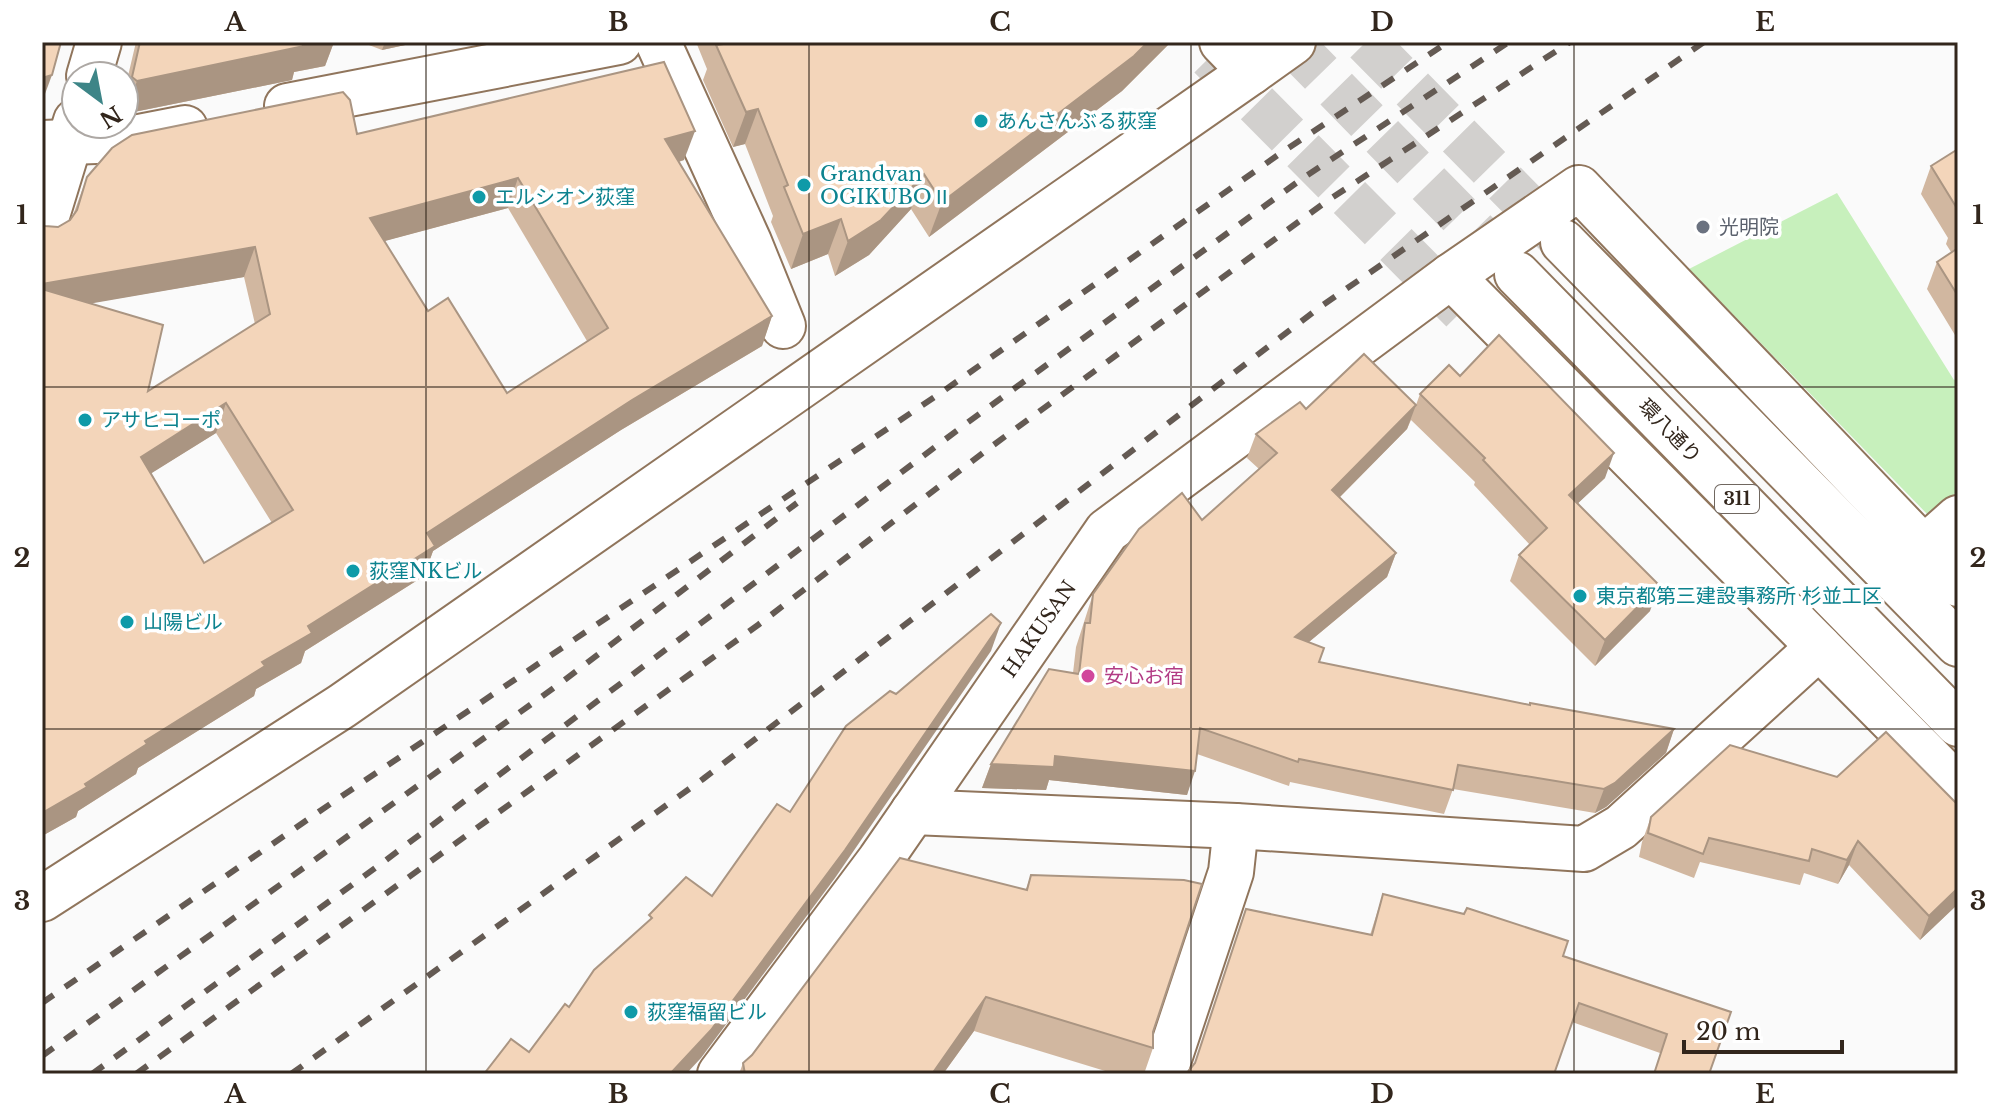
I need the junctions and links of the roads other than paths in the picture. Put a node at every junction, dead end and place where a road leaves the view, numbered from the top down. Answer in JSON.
{"nodes":[{"id":1,"x":619,"y":42,"type":"edge"},
{"id":2,"x":658,"y":42,"type":"edge"},
{"id":3,"x":1293,"y":42,"type":"edge"},
{"id":4,"x":1236,"y":57,"type":"edge"},
{"id":5,"x":140,"y":136,"type":"edge"},
{"id":6,"x":62,"y":140,"type":"edge"},
{"id":7,"x":42,"y":232,"type":"edge"},
{"id":8,"x":1563,"y":242,"type":"tunnel mouth"},
{"id":9,"x":1517,"y":274,"type":"tunnel mouth"},
{"id":10,"x":1451,"y":276,"type":"junction"},
{"id":11,"x":783,"y":326,"type":"dead end"},
{"id":12,"x":1958,"y":518,"type":"edge"},
{"id":13,"x":1923,"y":549,"type":"junction"},
{"id":14,"x":1958,"y":584,"type":"edge"},
{"id":15,"x":1958,"y":644,"type":"edge"},
{"id":16,"x":1819,"y":647,"type":"junction"},
{"id":17,"x":1958,"y":724,"type":"edge"},
{"id":18,"x":1958,"y":787,"type":"edge"},
{"id":19,"x":913,"y":812,"type":"junction"},
{"id":20,"x":1236,"y":826,"type":"junction"},
{"id":21,"x":42,"y":899,"type":"edge"},
{"id":22,"x":720,"y":1074,"type":"edge"},
{"id":23,"x":1164,"y":1074,"type":"edge"}],
"edges":[{"from":1,"to":5,"type":"street"},
{"from":2,"to":11,"type":"street"},
{"from":3,"to":4,"type":"street"},
{"from":4,"to":21,"type":"street"},
{"from":6,"to":7,"type":"street"},
{"from":8,"to":15,"type":"street"},
{"from":9,"to":17,"type":"street","name":"環八通り","number":"311"},
{"from":10,"to":13,"type":"street","name":"HAKUSAN"},
{"from":10,"to":16,"type":"street"},
{"from":10,"to":19,"type":"street","name":"HAKUSAN"},
{"from":12,"to":13,"type":"street"},
{"from":13,"to":14,"type":"street"},
{"from":16,"to":18,"type":"street"},
{"from":16,"to":20,"type":"street"},
{"from":19,"to":20,"type":"street"},
{"from":19,"to":22,"type":"street","name":"HAKUSAN"},
{"from":20,"to":23,"type":"street"}]}
